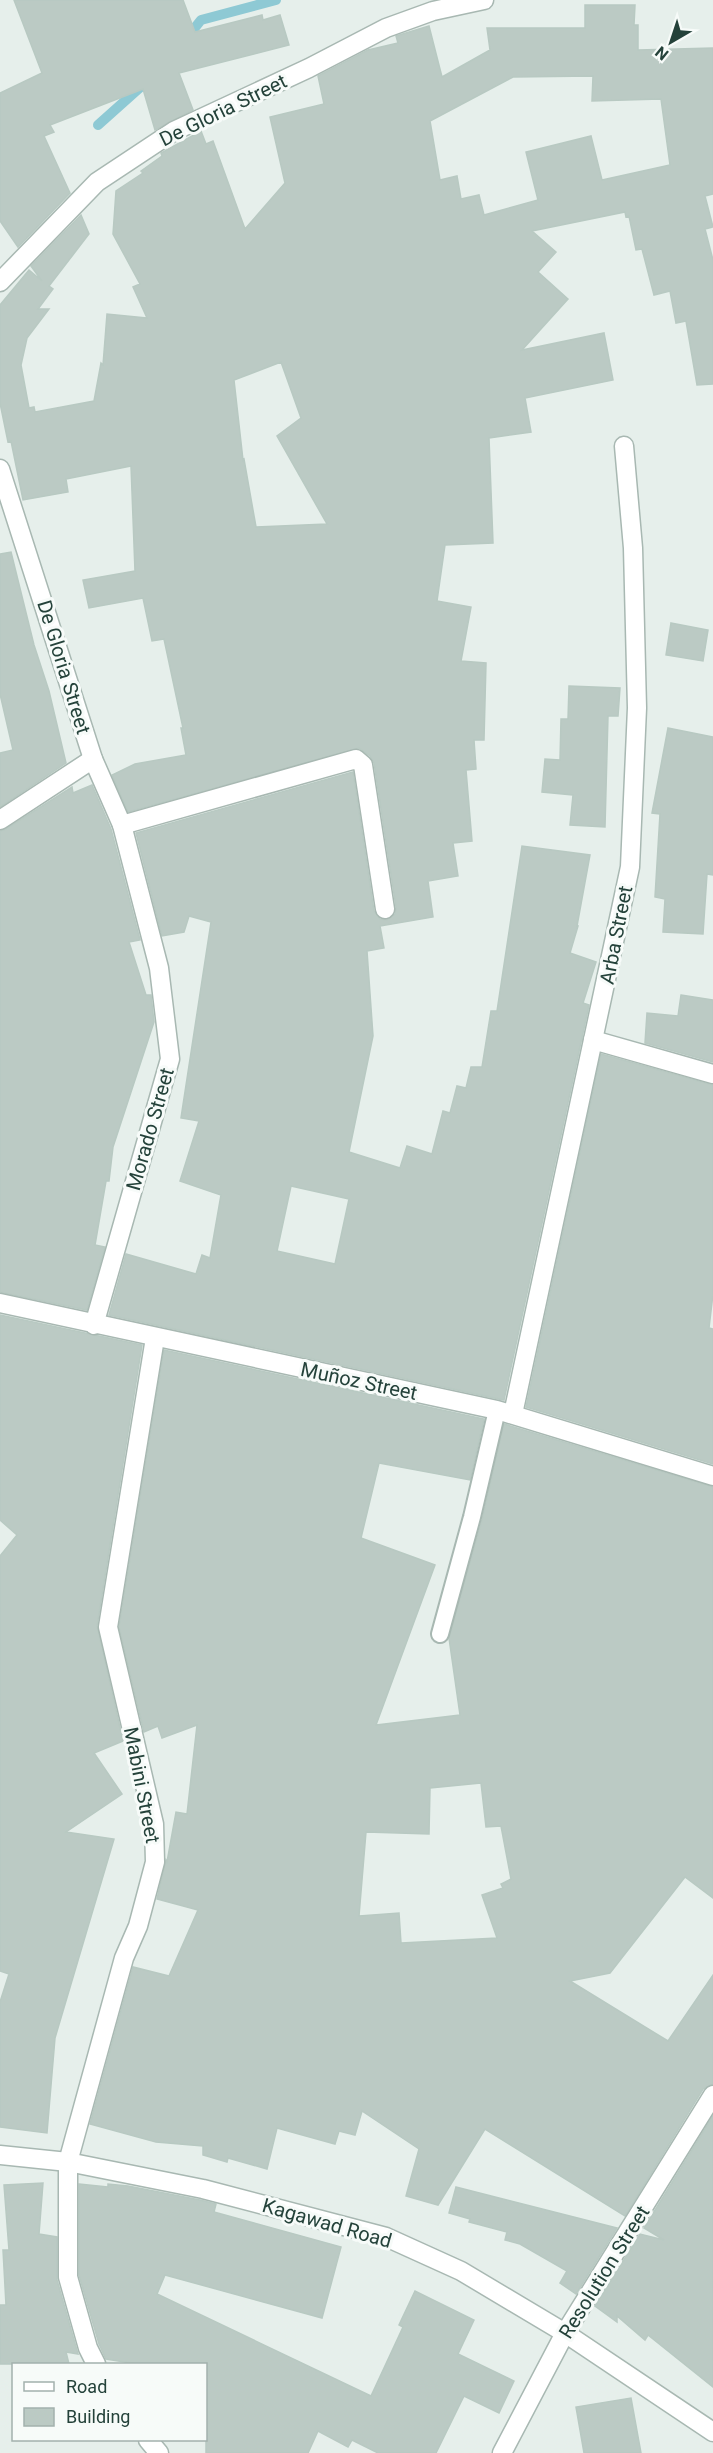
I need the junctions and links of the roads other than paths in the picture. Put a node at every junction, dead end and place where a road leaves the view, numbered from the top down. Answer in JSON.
{"nodes":[{"id":1,"x":484,"y":0,"type":"edge"},
{"id":2,"x":0,"y":282,"type":"edge"},
{"id":3,"x":624,"y":446,"type":"dead end"},
{"id":4,"x":0,"y":469,"type":"edge"},
{"id":5,"x":93,"y":759,"type":"junction"},
{"id":6,"x":0,"y":820,"type":"edge"},
{"id":7,"x":122,"y":825,"type":"junction"},
{"id":8,"x":385,"y":909,"type":"dead end"},
{"id":9,"x":593,"y":1040,"type":"junction"},
{"id":10,"x":713,"y":1074,"type":"edge"},
{"id":11,"x":0,"y":1303,"type":"edge"},
{"id":12,"x":94,"y":1325,"type":"junction"},
{"id":13,"x":155,"y":1338,"type":"junction"},
{"id":14,"x":505,"y":1412,"type":"junction"},
{"id":15,"x":713,"y":1476,"type":"edge"},
{"id":16,"x":440,"y":1634,"type":"dead end"},
{"id":17,"x":713,"y":2095,"type":"edge"},
{"id":18,"x":0,"y":2155,"type":"edge"},
{"id":19,"x":68,"y":2162,"type":"junction"},
{"id":20,"x":565,"y":2333,"type":"junction"},
{"id":21,"x":96,"y":2363,"type":"edge"},
{"id":22,"x":713,"y":2432,"type":"edge"},
{"id":23,"x":150,"y":2441,"type":"edge"},
{"id":24,"x":159,"y":2453,"type":"edge"},
{"id":25,"x":502,"y":2453,"type":"edge"}],
"edges":[{"from":1,"to":2,"type":"street","name":"De Gloria Street"},
{"from":3,"to":9,"type":"street","name":"Arba Street"},
{"from":4,"to":5,"type":"street","name":"De Gloria Street"},
{"from":5,"to":6,"type":"street","name":"De Gloria Street"},
{"from":5,"to":7,"type":"street","name":"Morado Street"},
{"from":7,"to":8,"type":"street"},
{"from":7,"to":12,"type":"street","name":"Morado Street"},
{"from":9,"to":10,"type":"street"},
{"from":9,"to":14,"type":"street","name":"Arba Street"},
{"from":11,"to":12,"type":"street","name":"Muñoz Street"},
{"from":12,"to":13,"type":"street","name":"Muñoz Street"},
{"from":13,"to":14,"type":"street","name":"Muñoz Street"},
{"from":13,"to":19,"type":"street","name":"Mabini Street"},
{"from":14,"to":15,"type":"street","name":"Muñoz Street"},
{"from":14,"to":16,"type":"lane"},
{"from":17,"to":20,"type":"street","name":"Resolution Street"},
{"from":18,"to":19,"type":"street","name":"Kagawad Road"},
{"from":19,"to":20,"type":"street","name":"Kagawad Road"},
{"from":19,"to":21,"type":"street","name":"Mabini Street"},
{"from":20,"to":22,"type":"street","name":"Kagawad Road"},
{"from":20,"to":25,"type":"street","name":"Resolution Street"},
{"from":23,"to":24,"type":"street"}]}
